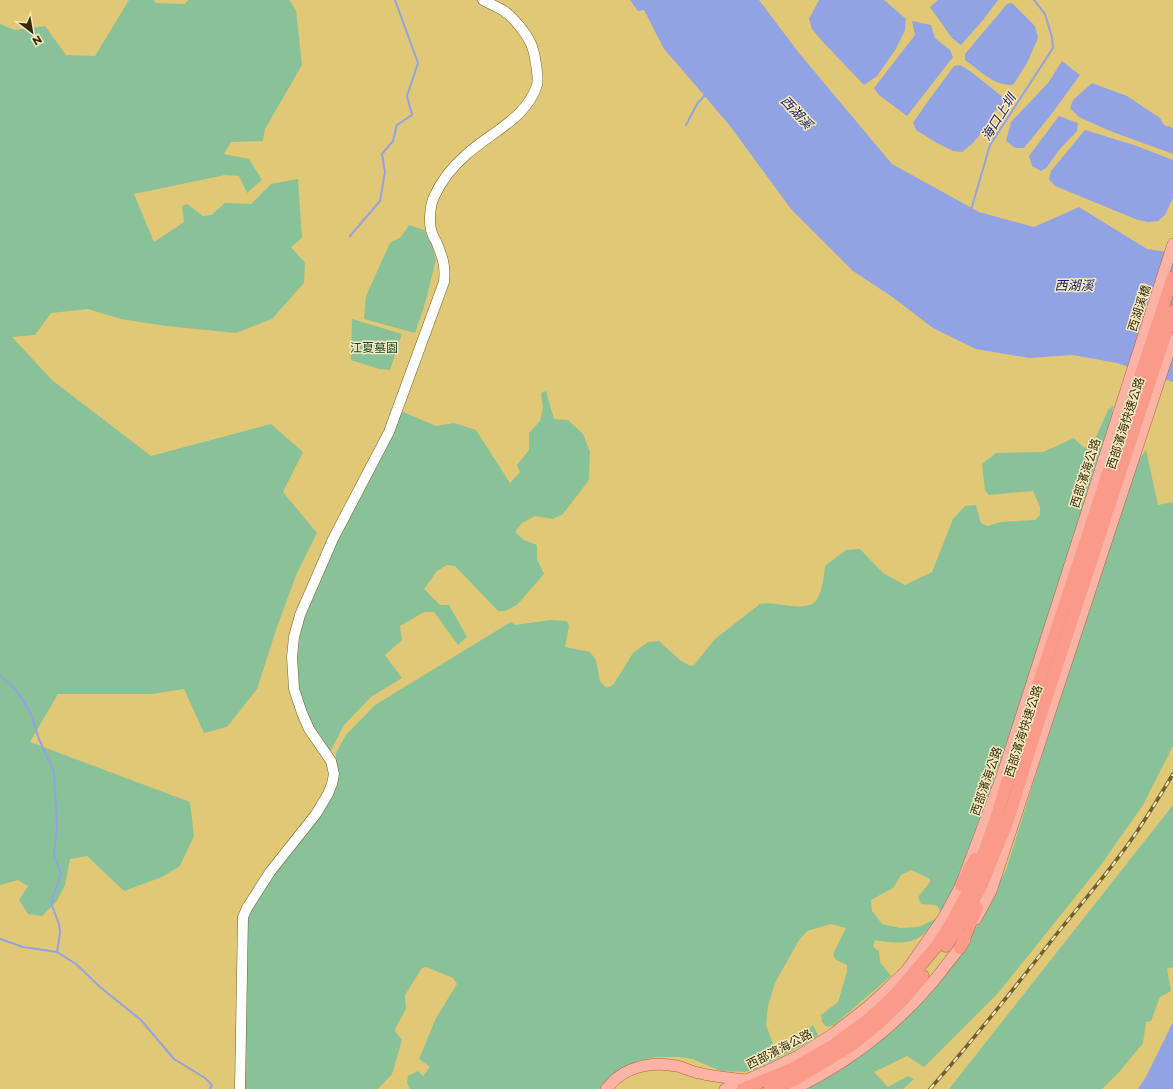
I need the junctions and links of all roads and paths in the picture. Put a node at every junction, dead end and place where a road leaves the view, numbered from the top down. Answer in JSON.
{"nodes":[{"id":1,"x":483,"y":0,"type":"edge"},
{"id":2,"x":1173,"y":244,"type":"edge"},
{"id":3,"x":1173,"y":277,"type":"edge"},
{"id":4,"x":1173,"y":311,"type":"edge"},
{"id":5,"x":1173,"y":339,"type":"edge"},
{"id":6,"x":1142,"y":388,"type":"junction"},
{"id":7,"x":1010,"y":774,"type":"junction"},
{"id":8,"x":1008,"y":820,"type":"junction"},
{"id":9,"x":961,"y":885,"type":"junction"},
{"id":10,"x":960,"y":948,"type":"junction"},
{"id":11,"x":745,"y":1085,"type":"edge"},
{"id":12,"x":240,"y":1089,"type":"edge"},
{"id":13,"x":606,"y":1089,"type":"edge"},
{"id":14,"x":725,"y":1089,"type":"edge"},
{"id":15,"x":770,"y":1089,"type":"edge"},
{"id":16,"x":794,"y":1089,"type":"edge"}],
"edges":[{"from":1,"to":12,"type":"main road"},
{"from":2,"to":6,"type":"main road","name":"西湖溪橋"},
{"from":3,"to":6,"type":"highway","name":"西部濱海快速公路"},
{"from":4,"to":6,"type":"highway","name":"西部濱海快速公路"},
{"from":5,"to":6,"type":"main road"},
{"from":6,"to":7,"type":"highway","name":"西部濱海快速公路"},
{"from":6,"to":8,"type":"highway","name":"西部濱海快速公路"},
{"from":6,"to":9,"type":"main road","name":"西部濱海公路"},
{"from":6,"to":10,"type":"main road"},
{"from":7,"to":9,"type":"highway"},
{"from":7,"to":11,"type":"highway","name":"西部濱海快速公路"},
{"from":8,"to":10,"type":"highway"},
{"from":8,"to":15,"type":"highway","name":"西部濱海快速公路"},
{"from":9,"to":11,"type":"main road","name":"西部濱海公路"},
{"from":10,"to":16,"type":"main road"},
{"from":11,"to":13,"type":"main road"},
{"from":11,"to":14,"type":"main road","name":"西部濱海公路"}]}
